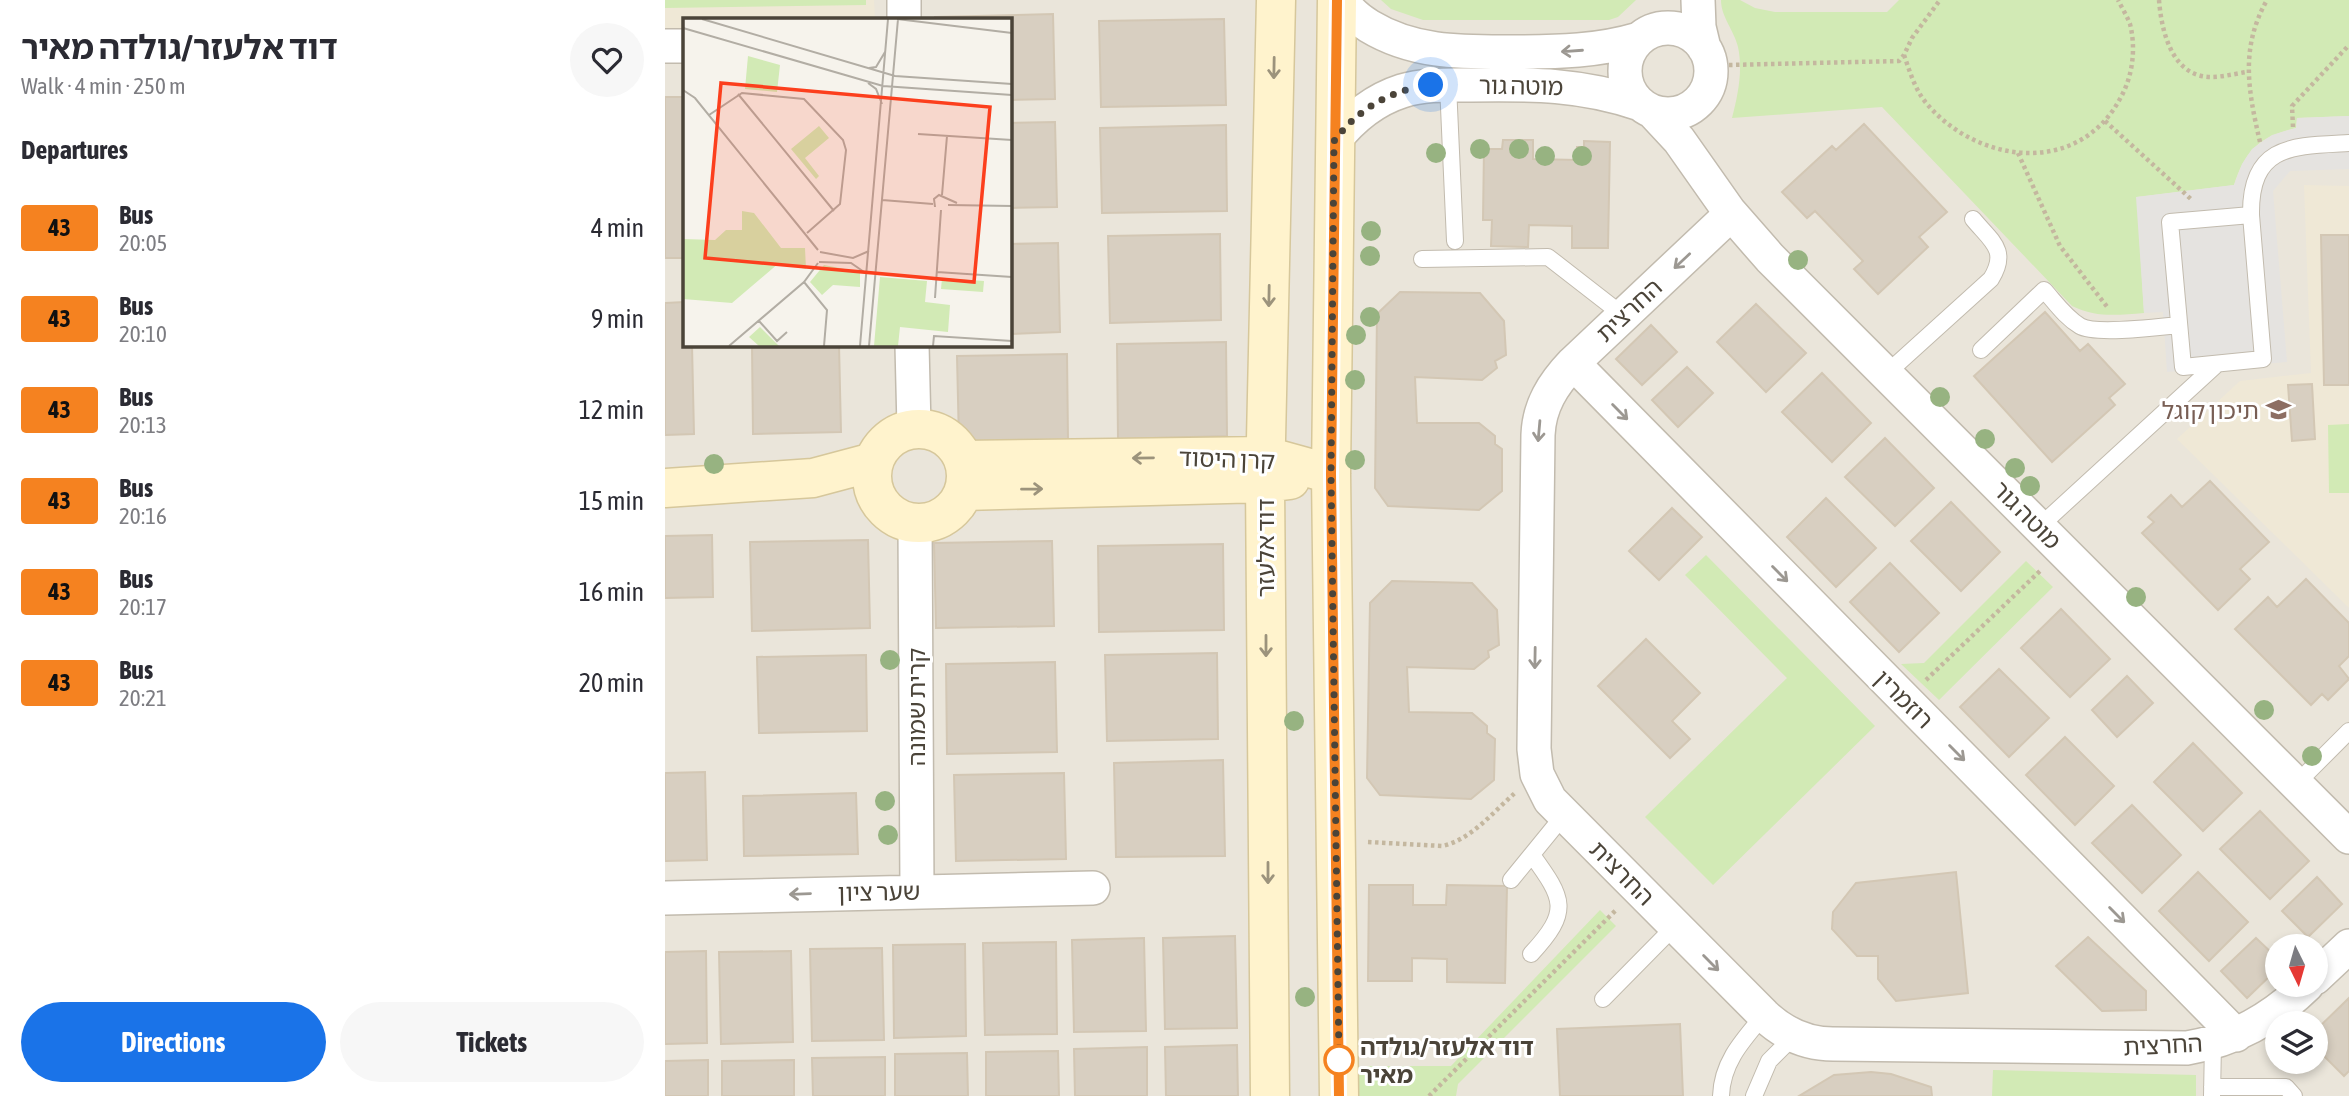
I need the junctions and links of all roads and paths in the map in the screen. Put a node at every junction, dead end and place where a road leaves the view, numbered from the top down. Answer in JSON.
{"nodes":[{"id":1,"x":904,"y":0,"type":"edge"},
{"id":2,"x":1276,"y":0,"type":"edge"},
{"id":3,"x":1339,"y":0,"type":"edge"},
{"id":4,"x":1661,"y":0,"type":"edge"},
{"id":5,"x":1698,"y":0,"type":"edge"},
{"id":6,"x":1940,"y":0,"type":"edge"},
{"id":7,"x":2118,"y":0,"type":"edge"},
{"id":8,"x":2159,"y":0,"type":"edge"},
{"id":9,"x":2267,"y":0,"type":"edge"},
{"id":10,"x":904,"y":18,"type":"edge"},
{"id":11,"x":1642,"y":37,"type":"junction"},
{"id":12,"x":2349,"y":45,"type":"edge"},
{"id":13,"x":665,"y":46,"type":"edge"},
{"id":14,"x":683,"y":46,"type":"edge"},
{"id":15,"x":1904,"y":55,"type":"junction"},
{"id":16,"x":1708,"y":67,"type":"junction"},
{"id":17,"x":2248,"y":72,"type":"junction"},
{"id":18,"x":1448,"y":85,"type":"junction"},
{"id":19,"x":1646,"y":108,"type":"junction"},
{"id":20,"x":2105,"y":121,"type":"junction"},
{"id":21,"x":1334,"y":141,"type":"junction"},
{"id":22,"x":2349,"y":144,"type":"edge"},
{"id":23,"x":2294,"y":148,"type":"junction"},
{"id":24,"x":2017,"y":152,"type":"junction"},
{"id":25,"x":2265,"y":163,"type":"junction"},
{"id":26,"x":1712,"y":186,"type":"junction"},
{"id":27,"x":1731,"y":214,"type":"junction"},
{"id":28,"x":2251,"y":215,"type":"junction"},
{"id":29,"x":2212,"y":218,"type":"junction"},
{"id":30,"x":1973,"y":219,"type":"dead end"},
{"id":31,"x":1455,"y":241,"type":"dead end"},
{"id":32,"x":1422,"y":259,"type":"dead end"},
{"id":33,"x":1624,"y":316,"type":"junction"},
{"id":34,"x":2179,"y":325,"type":"junction"},
{"id":35,"x":2124,"y":329,"type":"junction"},
{"id":36,"x":912,"y":346,"type":"edge"},
{"id":37,"x":1980,"y":351,"type":"dead end"},
{"id":38,"x":1573,"y":363,"type":"junction"},
{"id":39,"x":2217,"y":363,"type":"junction"},
{"id":40,"x":1886,"y":374,"type":"junction"},
{"id":41,"x":914,"y":428,"type":"junction"},
{"id":42,"x":1265,"y":470,"type":"junction"},
{"id":43,"x":1331,"y":474,"type":"junction"},
{"id":44,"x":873,"y":476,"type":"junction"},
{"id":45,"x":964,"y":476,"type":"junction"},
{"id":46,"x":665,"y":488,"type":"edge"},
{"id":47,"x":915,"y":523,"type":"junction"},
{"id":48,"x":2050,"y":538,"type":"junction"},
{"id":49,"x":1905,"y":701,"type":"junction"},
{"id":50,"x":2349,"y":731,"type":"edge"},
{"id":51,"x":1537,"y":774,"type":"junction"},
{"id":52,"x":2296,"y":784,"type":"junction"},
{"id":53,"x":1564,"y":815,"type":"junction"},
{"id":54,"x":2349,"y":837,"type":"edge"},
{"id":55,"x":1336,"y":840,"type":"junction"},
{"id":56,"x":1532,"y":855,"type":"junction"},
{"id":57,"x":1511,"y":880,"type":"dead end"},
{"id":58,"x":1093,"y":888,"type":"dead end"},
{"id":59,"x":1637,"y":888,"type":"junction"},
{"id":60,"x":917,"y":891,"type":"junction"},
{"id":61,"x":665,"y":898,"type":"edge"},
{"id":62,"x":1675,"y":926,"type":"junction"},
{"id":63,"x":2349,"y":946,"type":"edge"},
{"id":64,"x":1531,"y":954,"type":"dead end"},
{"id":65,"x":2328,"y":966,"type":"edge"},
{"id":66,"x":2293,"y":998,"type":"edge"},
{"id":67,"x":1603,"y":999,"type":"dead end"},
{"id":68,"x":1764,"y":1015,"type":"junction"},
{"id":69,"x":1794,"y":1036,"type":"junction"},
{"id":70,"x":2224,"y":1039,"type":"junction"},
{"id":71,"x":1339,"y":1055,"type":"junction"},
{"id":72,"x":2212,"y":1092,"type":"edge"},
{"id":73,"x":1269,"y":1096,"type":"edge"},
{"id":74,"x":1339,"y":1096,"type":"edge"},
{"id":75,"x":1358,"y":1096,"type":"edge"},
{"id":76,"x":1429,"y":1096,"type":"edge"},
{"id":77,"x":1721,"y":1096,"type":"edge"},
{"id":78,"x":1754,"y":1096,"type":"edge"},
{"id":79,"x":2294,"y":1096,"type":"edge"}],
"edges":[{"from":1,"to":10,"type":"street"},
{"from":2,"to":42,"type":"street","name":"דוד אלעזר","one_way":true},
{"from":11,"to":3,"type":"street","name":"מוטה גור","one_way":true},
{"from":3,"to":21,"type":"street"},
{"from":4,"to":11,"type":"street"},
{"from":5,"to":16,"type":"street"},
{"from":6,"to":15,"type":"path"},
{"from":7,"to":20,"type":"path"},
{"from":8,"to":17,"type":"path"},
{"from":9,"to":17,"type":"path"},
{"from":11,"to":16,"type":"street"},
{"from":11,"to":19,"type":"street"},
{"from":12,"to":23,"type":"path"},
{"from":13,"to":14,"type":"street"},
{"from":15,"to":16,"type":"path"},
{"from":15,"to":24,"type":"path"},
{"from":16,"to":19,"type":"street"},
{"from":16,"to":26,"type":"street","name":"מוטה גור"},
{"from":17,"to":25,"type":"path"},
{"from":18,"to":19,"type":"street","name":"מוטה גור"},
{"from":18,"to":21,"type":"street","name":"מוטה גור"},
{"from":18,"to":31,"type":"lane"},
{"from":19,"to":26,"type":"street","name":"מוטה גור"},
{"from":20,"to":24,"type":"path"},
{"from":20,"to":29,"type":"path"},
{"from":21,"to":43,"type":"street"},
{"from":22,"to":23,"type":"lane"},
{"from":23,"to":25,"type":"lane"},
{"from":24,"to":35,"type":"path"},
{"from":25,"to":28,"type":"lane"},
{"from":26,"to":27,"type":"street","name":"מוטה גור"},
{"from":27,"to":33,"type":"street","name":"החרצית","one_way":true},
{"from":27,"to":40,"type":"street","name":"מוטה גור"},
{"from":28,"to":29,"type":"lane"},
{"from":28,"to":39,"type":"lane"},
{"from":29,"to":34,"type":"lane"},
{"from":30,"to":40,"type":"lane"},
{"from":32,"to":33,"type":"lane"},
{"from":33,"to":38,"type":"street","name":"החרצית"},
{"from":34,"to":35,"type":"lane"},
{"from":34,"to":39,"type":"lane"},
{"from":35,"to":37,"type":"lane"},
{"from":36,"to":41,"type":"street"},
{"from":38,"to":49,"type":"street","name":"רוזמרין","one_way":true},
{"from":38,"to":51,"type":"street","name":"החרצית","one_way":true},
{"from":39,"to":48,"type":"lane"},
{"from":40,"to":48,"type":"street","name":"מוטה גור"},
{"from":41,"to":44,"type":"street"},
{"from":41,"to":45,"type":"street"},
{"from":42,"to":43,"type":"street","name":"קרן היסוד"},
{"from":42,"to":45,"type":"street","name":"קרן היסוד"},
{"from":42,"to":73,"type":"street","name":"דוד אלעזר","one_way":true},
{"from":43,"to":55,"type":"street"},
{"from":44,"to":46,"type":"street"},
{"from":44,"to":47,"type":"street"},
{"from":45,"to":47,"type":"street"},
{"from":47,"to":60,"type":"street","name":"קרית שמונה"},
{"from":48,"to":49,"type":"path"},
{"from":48,"to":52,"type":"street","name":"מוטה גור"},
{"from":49,"to":70,"type":"street","name":"רוזמרין","one_way":true},
{"from":50,"to":52,"type":"lane"},
{"from":51,"to":53,"type":"street","name":"החרצית"},
{"from":51,"to":55,"type":"path"},
{"from":52,"to":54,"type":"street","name":"מוטה גור"},
{"from":53,"to":56,"type":"lane"},
{"from":53,"to":59,"type":"street","name":"החרצית"},
{"from":55,"to":71,"type":"street"},
{"from":56,"to":57,"type":"lane"},
{"from":56,"to":64,"type":"lane"},
{"from":58,"to":60,"type":"street","name":"שער ציון"},
{"from":59,"to":62,"type":"street","name":"החרצית"},
{"from":59,"to":76,"type":"path"},
{"from":60,"to":61,"type":"street","name":"שער ציון","one_way":true},
{"from":62,"to":67,"type":"lane"},
{"from":62,"to":68,"type":"street","name":"החרצית","one_way":true},
{"from":63,"to":65,"type":"street"},
{"from":66,"to":70,"type":"street","name":"החרצית"},
{"from":68,"to":69,"type":"street","name":"החרצית"},
{"from":68,"to":77,"type":"lane"},
{"from":69,"to":70,"type":"street","name":"החרצית"},
{"from":69,"to":78,"type":"lane"},
{"from":70,"to":72,"type":"lane"},
{"from":71,"to":74,"type":"street"},
{"from":71,"to":75,"type":"street"},
{"from":72,"to":79,"type":"lane"}]}
